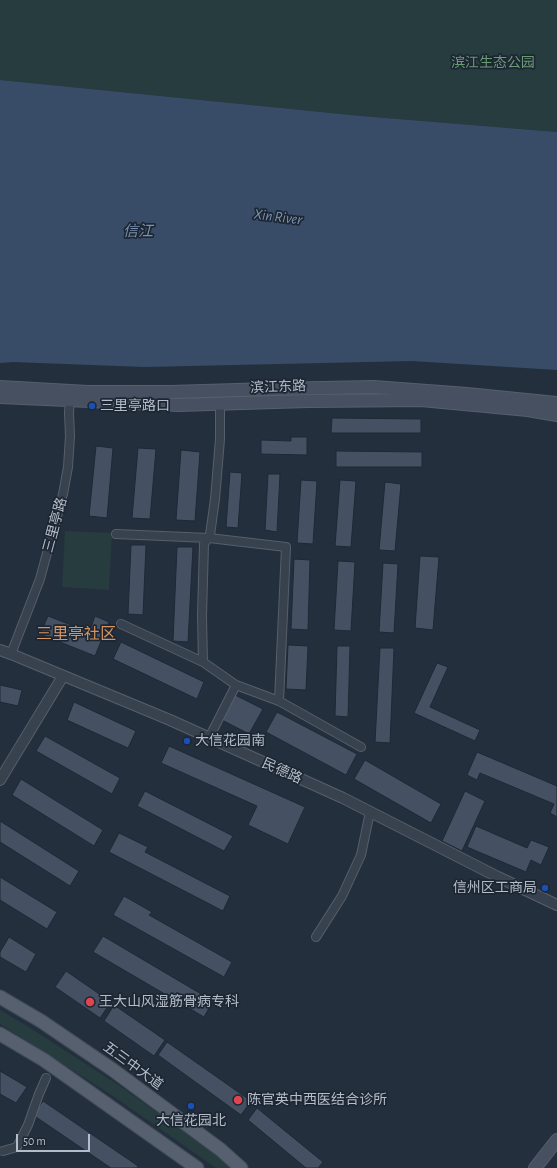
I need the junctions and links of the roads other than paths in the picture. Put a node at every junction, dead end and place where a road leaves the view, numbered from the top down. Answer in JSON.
{"nodes":[{"id":1,"x":0,"y":387,"type":"edge"},
{"id":2,"x":70,"y":395,"type":"junction"},
{"id":3,"x":0,"y":397,"type":"edge"},
{"id":4,"x":557,"y":403,"type":"edge"},
{"id":5,"x":220,"y":404,"type":"junction"},
{"id":6,"x":557,"y":415,"type":"edge"},
{"id":7,"x":116,"y":534,"type":"dead end"},
{"id":8,"x":208,"y":538,"type":"junction"},
{"id":9,"x":121,"y":624,"type":"dead end"},
{"id":10,"x":0,"y":650,"type":"edge"},
{"id":11,"x":11,"y":654,"type":"junction"},
{"id":12,"x":202,"y":662,"type":"junction"},
{"id":13,"x":63,"y":676,"type":"junction"},
{"id":14,"x":236,"y":685,"type":"junction"},
{"id":15,"x":279,"y":701,"type":"junction"},
{"id":16,"x":208,"y":738,"type":"junction"},
{"id":17,"x":361,"y":747,"type":"dead end"},
{"id":18,"x":0,"y":780,"type":"edge"},
{"id":19,"x":370,"y":812,"type":"junction"},
{"id":20,"x":556,"y":904,"type":"edge"},
{"id":21,"x":316,"y":937,"type":"dead end"},
{"id":22,"x":0,"y":997,"type":"edge"},
{"id":23,"x":0,"y":1034,"type":"edge"},
{"id":24,"x":46,"y":1078,"type":"dead end"},
{"id":25,"x":557,"y":1140,"type":"edge"},
{"id":26,"x":2,"y":1151,"type":"dead end"},
{"id":27,"x":557,"y":1152,"type":"edge"},
{"id":28,"x":197,"y":1168,"type":"edge"},
{"id":29,"x":241,"y":1168,"type":"edge"},
{"id":30,"x":536,"y":1168,"type":"edge"},
{"id":31,"x":544,"y":1168,"type":"edge"}],
"edges":[{"from":1,"to":2,"type":"main road","name":"滨江东路"},
{"from":2,"to":3,"type":"main road","name":"滨江东路"},
{"from":2,"to":4,"type":"main road","name":"滨江东路"},
{"from":2,"to":5,"type":"main road","name":"滨江东路"},
{"from":2,"to":11,"type":"street","name":"三里亭路"},
{"from":5,"to":6,"type":"main road","name":"滨江东路"},
{"from":5,"to":8,"type":"street"},
{"from":7,"to":8,"type":"street"},
{"from":8,"to":12,"type":"street"},
{"from":8,"to":15,"type":"street"},
{"from":9,"to":12,"type":"street"},
{"from":10,"to":11,"type":"street","name":"民德路"},
{"from":11,"to":13,"type":"street","name":"民德路"},
{"from":12,"to":14,"type":"street"},
{"from":13,"to":16,"type":"street","name":"民德路"},
{"from":13,"to":18,"type":"street"},
{"from":14,"to":15,"type":"street"},
{"from":14,"to":16,"type":"street"},
{"from":15,"to":17,"type":"street"},
{"from":16,"to":19,"type":"street","name":"民德路"},
{"from":19,"to":20,"type":"street","name":"民德路"},
{"from":19,"to":21,"type":"street"},
{"from":22,"to":29,"type":"main road","name":"五三中大道"},
{"from":23,"to":28,"type":"main road"},
{"from":24,"to":26,"type":"street"},
{"from":25,"to":30,"type":"main road"},
{"from":27,"to":31,"type":"main road"}]}
